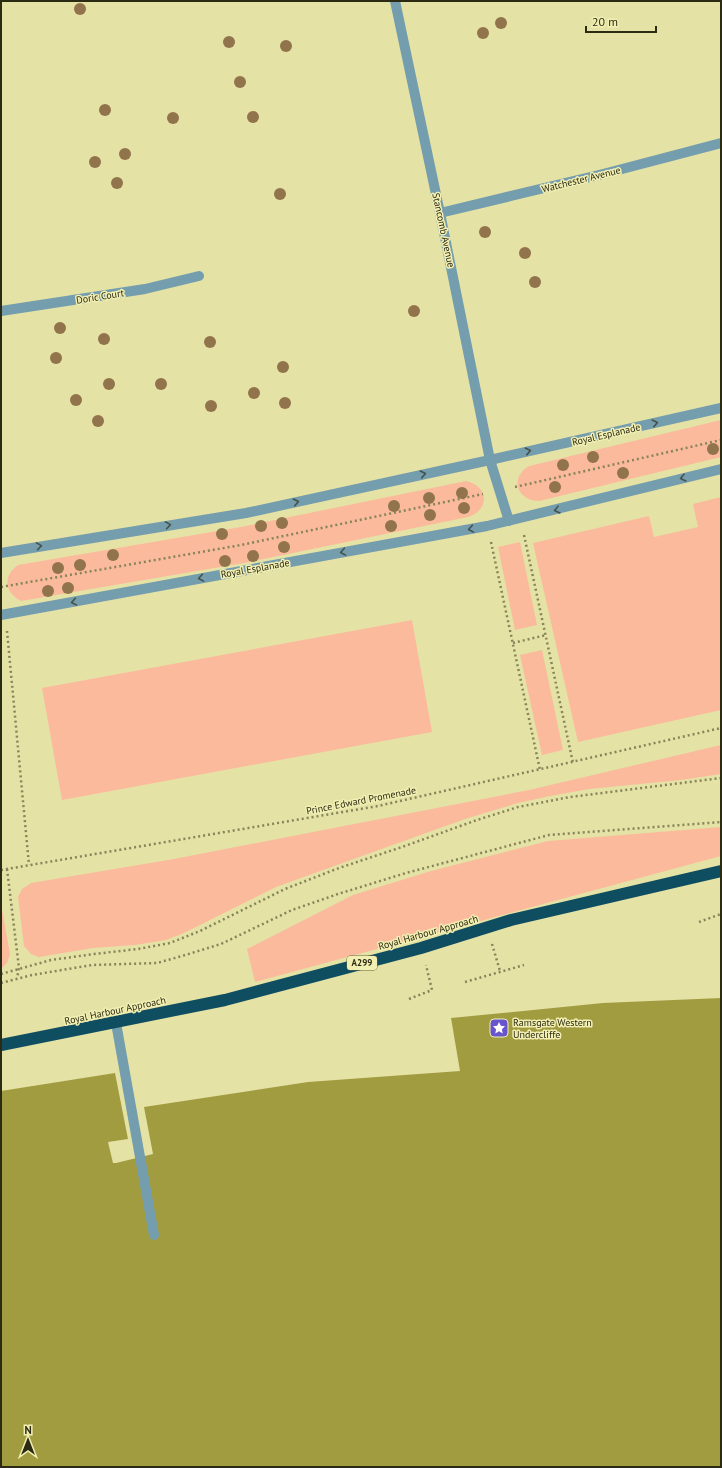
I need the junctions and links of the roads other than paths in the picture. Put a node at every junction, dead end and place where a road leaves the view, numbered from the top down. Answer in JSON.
{"nodes":[{"id":1,"x":396,"y":1,"type":"edge"},
{"id":2,"x":721,"y":143,"type":"edge"},
{"id":3,"x":440,"y":213,"type":"junction"},
{"id":4,"x":199,"y":276,"type":"dead end"},
{"id":5,"x":1,"y":311,"type":"edge"},
{"id":6,"x":721,"y":408,"type":"edge"},
{"id":7,"x":490,"y":460,"type":"junction"},
{"id":8,"x":721,"y":469,"type":"edge"},
{"id":9,"x":509,"y":521,"type":"junction"},
{"id":10,"x":1,"y":553,"type":"edge"},
{"id":11,"x":3,"y":615,"type":"edge"},
{"id":12,"x":721,"y":871,"type":"edge"},
{"id":13,"x":116,"y":1023,"type":"junction"},
{"id":14,"x":1,"y":1045,"type":"edge"},
{"id":15,"x":154,"y":1235,"type":"dead end"}],
"edges":[{"from":1,"to":3,"type":"street","name":"Stancomb Avenue"},
{"from":2,"to":3,"type":"street","name":"Watchester Avenue"},
{"from":3,"to":7,"type":"street","name":"Stancomb Avenue"},
{"from":4,"to":5,"type":"street","name":"Doric Court"},
{"from":7,"to":6,"type":"street","name":"Royal Esplanade","one_way":true},
{"from":7,"to":9,"type":"street"},
{"from":10,"to":7,"type":"street","name":"Royal Esplanade","one_way":true},
{"from":8,"to":9,"type":"street","name":"Royal Esplanade","one_way":true},
{"from":9,"to":11,"type":"street","name":"Royal Esplanade","one_way":true},
{"from":12,"to":13,"type":"highway","name":"Royal Harbour Approach","number":"A299"},
{"from":13,"to":14,"type":"highway","name":"Royal Harbour Approach","number":"A299"},
{"from":13,"to":15,"type":"street"}]}
